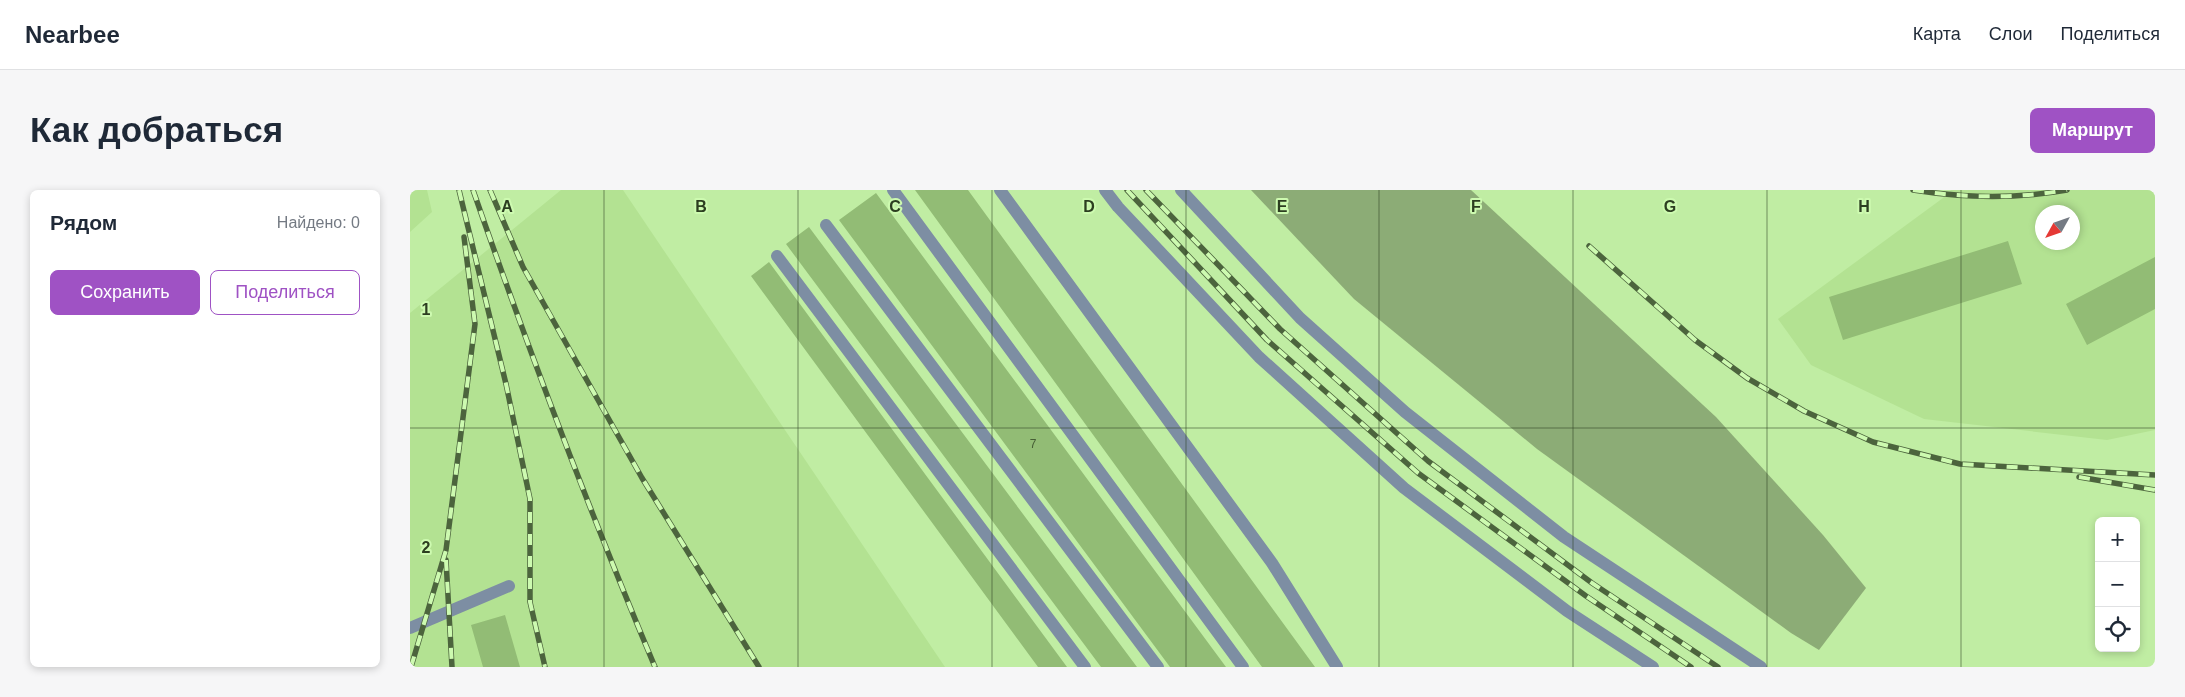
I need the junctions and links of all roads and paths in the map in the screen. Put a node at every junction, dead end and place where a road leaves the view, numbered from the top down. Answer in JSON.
{"nodes":[{"id":1,"x":894,"y":190,"type":"edge"},
{"id":2,"x":1000,"y":190,"type":"edge"},
{"id":3,"x":1105,"y":190,"type":"edge"},
{"id":4,"x":1181,"y":190,"type":"edge"},
{"id":5,"x":826,"y":225,"type":"dead end"},
{"id":6,"x":777,"y":256,"type":"dead end"},
{"id":7,"x":509,"y":586,"type":"dead end"},
{"id":8,"x":410,"y":628,"type":"edge"},
{"id":9,"x":1085,"y":667,"type":"edge"},
{"id":10,"x":1158,"y":667,"type":"edge"},
{"id":11,"x":1243,"y":667,"type":"edge"},
{"id":12,"x":1337,"y":667,"type":"edge"},
{"id":13,"x":1653,"y":667,"type":"edge"},
{"id":14,"x":1761,"y":667,"type":"edge"}],
"edges":[{"from":1,"to":11,"type":"lane"},
{"from":2,"to":12,"type":"lane"},
{"from":3,"to":13,"type":"lane"},
{"from":4,"to":14,"type":"lane"},
{"from":5,"to":10,"type":"lane"},
{"from":6,"to":9,"type":"lane"},
{"from":7,"to":8,"type":"lane"}]}
